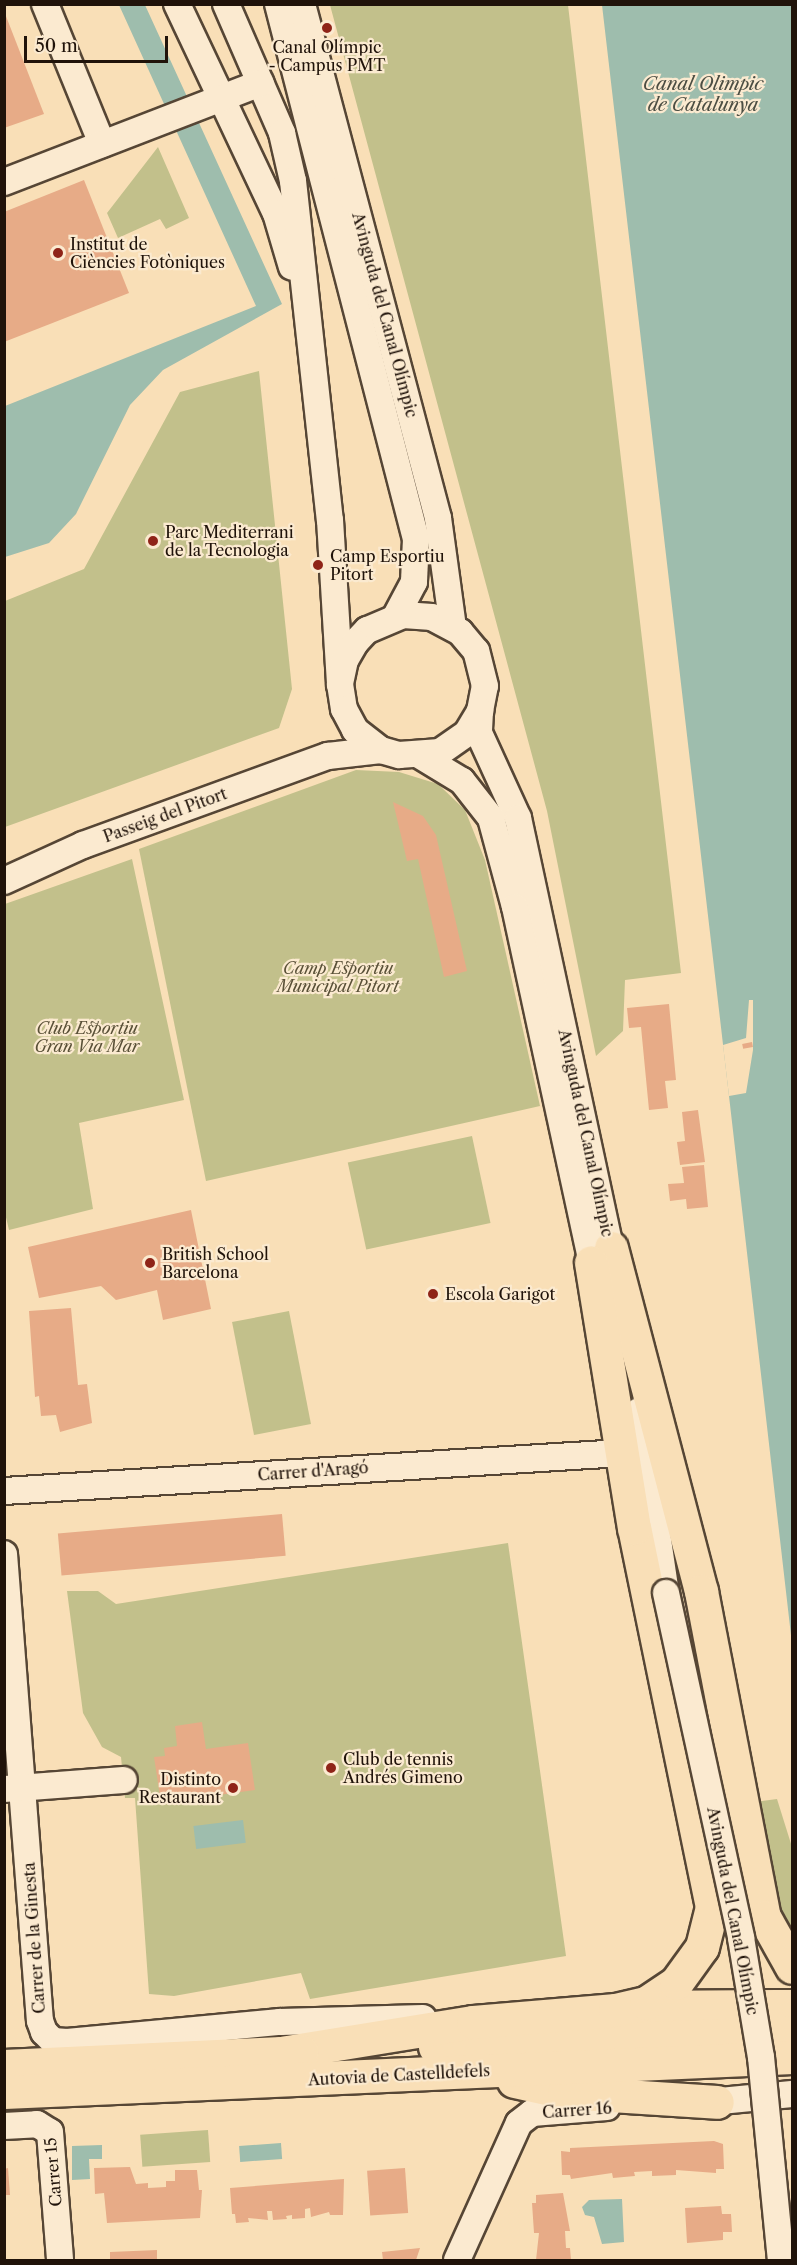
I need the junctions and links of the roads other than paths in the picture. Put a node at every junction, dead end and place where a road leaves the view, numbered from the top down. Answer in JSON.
{"nodes":[{"id":1,"x":45,"y":4,"type":"edge"},
{"id":2,"x":177,"y":4,"type":"edge"},
{"id":3,"x":226,"y":4,"type":"edge"},
{"id":4,"x":278,"y":4,"type":"edge"},
{"id":5,"x":302,"y":4,"type":"edge"},
{"id":6,"x":261,"y":83,"type":"junction"},
{"id":7,"x":213,"y":102,"type":"junction"},
{"id":8,"x":102,"y":144,"type":"junction"},
{"id":9,"x":4,"y":182,"type":"edge"},
{"id":10,"x":304,"y":308,"type":"junction"},
{"id":11,"x":336,"y":590,"type":"junction"},
{"id":12,"x":386,"y":621,"type":"junction"},
{"id":13,"x":453,"y":628,"type":"junction"},
{"id":14,"x":340,"y":684,"type":"junction"},
{"id":15,"x":480,"y":711,"type":"junction"},
{"id":16,"x":348,"y":716,"type":"junction"},
{"id":17,"x":381,"y":750,"type":"junction"},
{"id":18,"x":419,"y":755,"type":"junction"},
{"id":19,"x":328,"y":756,"type":"junction"},
{"id":20,"x":4,"y":881,"type":"edge"},
{"id":21,"x":601,"y":1255,"type":"junction"},
{"id":22,"x":621,"y":1453,"type":"junction"},
{"id":23,"x":4,"y":1491,"type":"edge"},
{"id":24,"x":4,"y":1554,"type":"edge"},
{"id":25,"x":123,"y":1780,"type":"dead end"},
{"id":26,"x":14,"y":1788,"type":"edge"},
{"id":27,"x":792,"y":1967,"type":"edge"},
{"id":28,"x":792,"y":2006,"type":"edge"},
{"id":29,"x":627,"y":2007,"type":"junction"},
{"id":30,"x":473,"y":2022,"type":"junction"},
{"id":31,"x":792,"y":2032,"type":"edge"},
{"id":32,"x":281,"y":2053,"type":"junction"},
{"id":33,"x":792,"y":2058,"type":"edge"},
{"id":34,"x":4,"y":2066,"type":"edge"},
{"id":35,"x":474,"y":2072,"type":"junction"},
{"id":36,"x":4,"y":2092,"type":"edge"},
{"id":37,"x":792,"y":2094,"type":"edge"},
{"id":38,"x":717,"y":2102,"type":"junction"},
{"id":39,"x":4,"y":2126,"type":"edge"},
{"id":40,"x":60,"y":2260,"type":"edge"},
{"id":41,"x":457,"y":2260,"type":"edge"},
{"id":42,"x":781,"y":2260,"type":"edge"}],
"edges":[{"from":1,"to":8,"type":"street"},
{"from":2,"to":7,"type":"street"},
{"from":3,"to":6,"type":"street"},
{"from":4,"to":12,"type":"street","name":"Avinguda del Canal Olímpic"},
{"from":5,"to":13,"type":"street","name":"Avinguda del Canal Olímpic"},
{"from":6,"to":7,"type":"street"},
{"from":6,"to":10,"type":"street"},
{"from":7,"to":8,"type":"street"},
{"from":7,"to":10,"type":"street"},
{"from":8,"to":9,"type":"street"},
{"from":10,"to":11,"type":"street"},
{"from":11,"to":12,"type":"street"},
{"from":11,"to":14,"type":"street"},
{"from":12,"to":13,"type":"street"},
{"from":12,"to":14,"type":"street"},
{"from":13,"to":15,"type":"street"},
{"from":14,"to":16,"type":"street"},
{"from":15,"to":18,"type":"street"},
{"from":15,"to":21,"type":"street","name":"Avinguda del Canal Olímpic"},
{"from":16,"to":17,"type":"street"},
{"from":16,"to":19,"type":"street"},
{"from":17,"to":18,"type":"street"},
{"from":17,"to":19,"type":"street","name":"Passeig del Pitort"},
{"from":18,"to":21,"type":"street","name":"Avinguda del Canal Olímpic"},
{"from":19,"to":20,"type":"street","name":"Passeig del Pitort"},
{"from":21,"to":22,"type":"highway"},
{"from":21,"to":27,"type":"highway"},
{"from":21,"to":42,"type":"street","name":"Avinguda del Canal Olímpic","bridge":true},
{"from":22,"to":23,"type":"street","name":"Carrer d'Aragó"},
{"from":22,"to":29,"type":"highway"},
{"from":24,"to":26,"type":"street","name":"Carrer de la Ginesta"},
{"from":25,"to":26,"type":"street"},
{"from":26,"to":30,"type":"street","name":"Carrer de la Ginesta"},
{"from":28,"to":29,"type":"highway"},
{"from":29,"to":30,"type":"highway"},
{"from":30,"to":32,"type":"highway"},
{"from":31,"to":32,"type":"highway","name":"Autovia de Castelldefels"},
{"from":32,"to":34,"type":"highway","name":"Autovia de Castelldefels"},
{"from":33,"to":35,"type":"highway","name":"Autovia de Castelldefels"},
{"from":35,"to":36,"type":"highway","name":"Autovia de Castelldefels"},
{"from":35,"to":38,"type":"highway"},
{"from":37,"to":38,"type":"street","name":"Carrer 16"},
{"from":38,"to":41,"type":"street","name":"Carrer 16"},
{"from":39,"to":40,"type":"street","name":"Carrer 15"}]}
